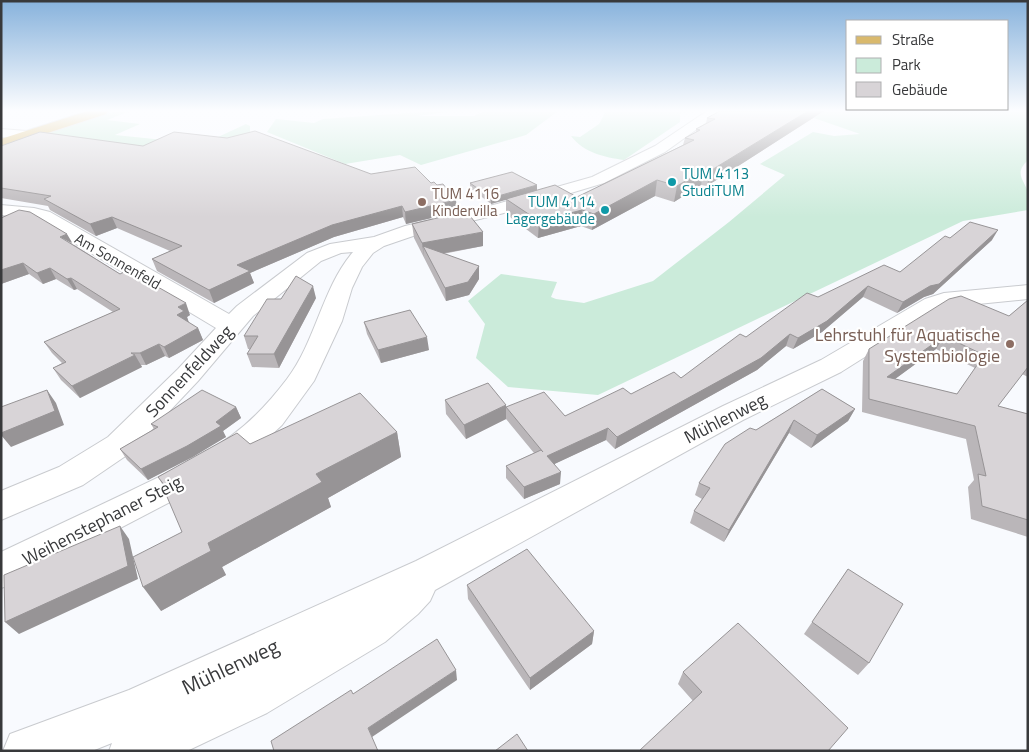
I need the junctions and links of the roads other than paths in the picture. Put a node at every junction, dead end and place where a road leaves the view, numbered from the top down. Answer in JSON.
{"nodes":[{"id":1,"x":663,"y":146,"type":"edge"},
{"id":2,"x":1,"y":210,"type":"edge"},
{"id":3,"x":378,"y":242,"type":"junction"},
{"id":4,"x":1028,"y":292,"type":"edge"},
{"id":5,"x":231,"y":326,"type":"junction"},
{"id":6,"x":1,"y":506,"type":"edge"},
{"id":7,"x":1,"y":571,"type":"edge"},
{"id":8,"x":430,"y":573,"type":"junction"},
{"id":9,"x":26,"y":751,"type":"edge"},
{"id":10,"x":133,"y":751,"type":"edge"}],
"edges":[{"from":1,"to":3,"type":"street","name":"Weihenstephaner Steig"},
{"from":2,"to":5,"type":"street","name":"Am Sonnenfeld"},
{"from":3,"to":5,"type":"street","name":"Sonnenfeldweg"},
{"from":3,"to":7,"type":"street","name":"Weihenstephaner Steig"},
{"from":4,"to":8,"type":"street","name":"Mühlenweg"},
{"from":5,"to":6,"type":"street","name":"Sonnenfeldweg"},
{"from":8,"to":9,"type":"street","name":"Mühlenweg"},
{"from":8,"to":10,"type":"street","name":"Mühlenweg"}]}
